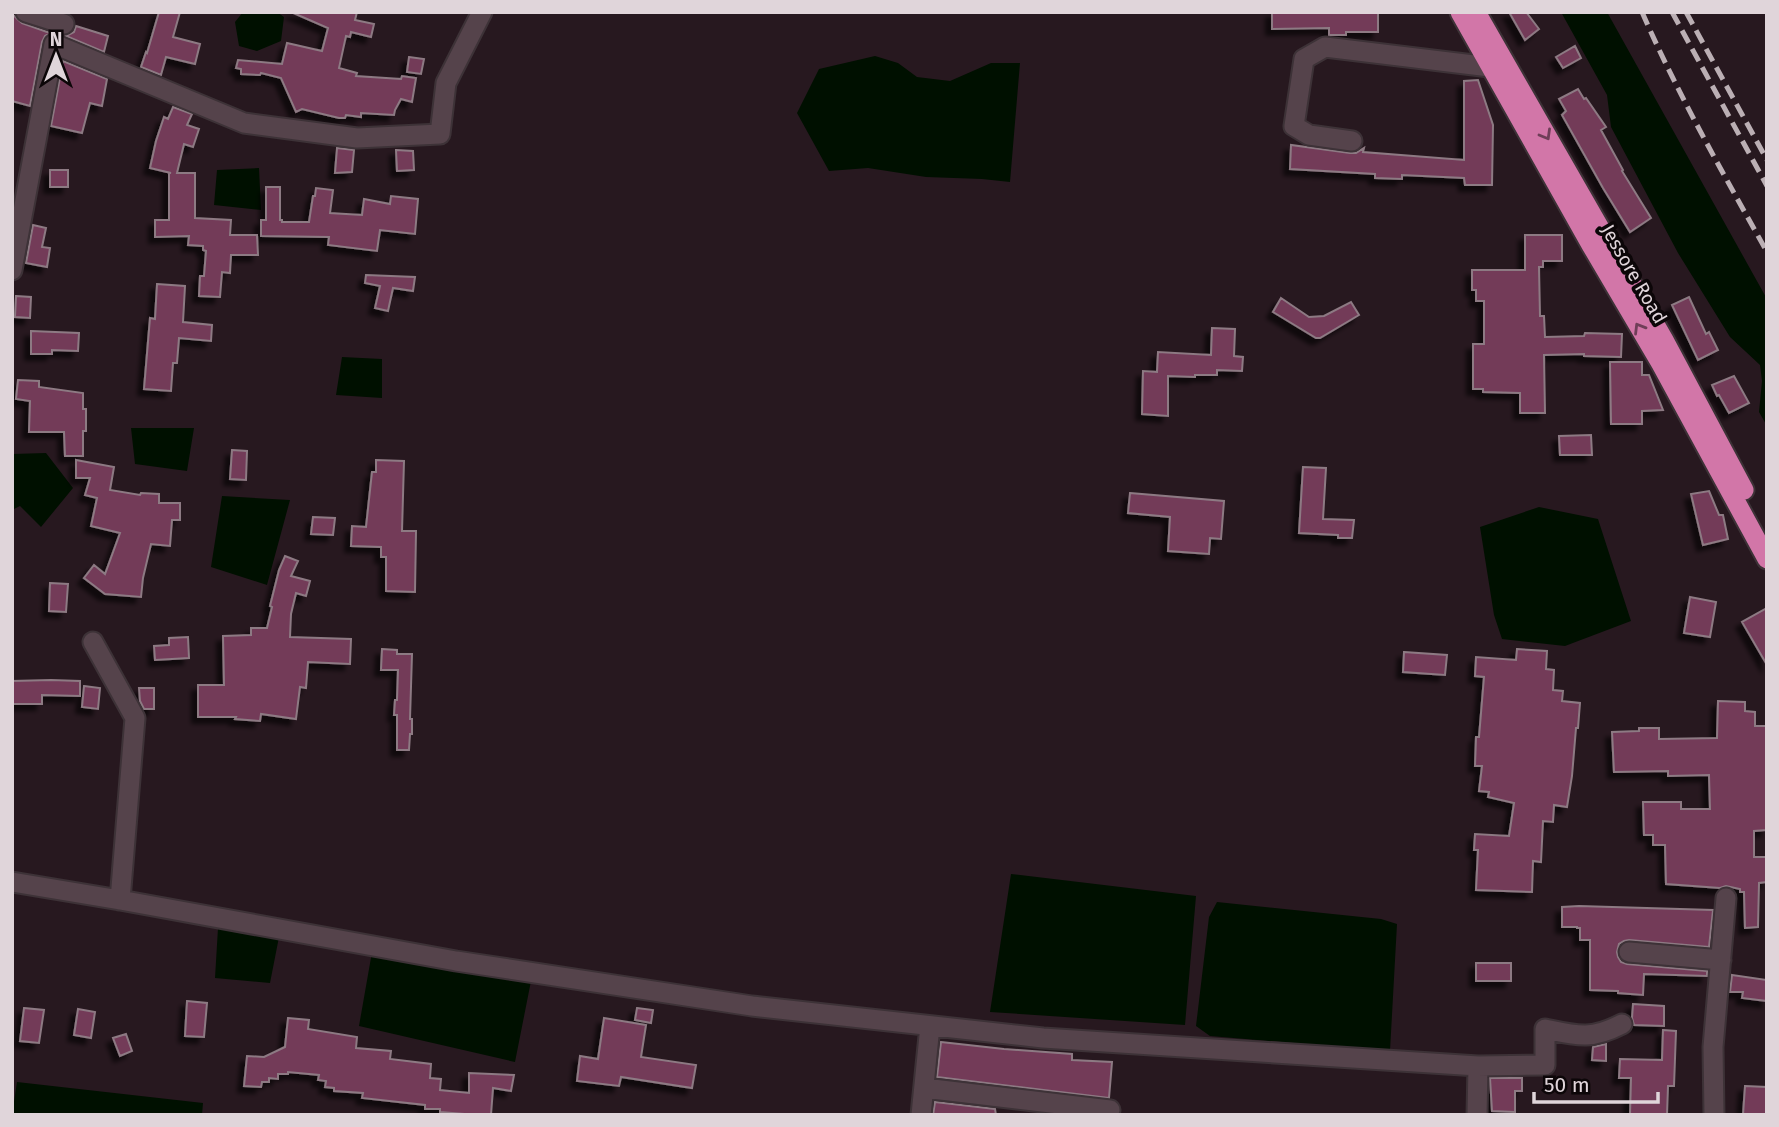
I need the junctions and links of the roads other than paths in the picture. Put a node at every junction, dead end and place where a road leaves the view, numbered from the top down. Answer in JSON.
{"nodes":[{"id":1,"x":26,"y":12,"type":"edge"},
{"id":2,"x":482,"y":12,"type":"edge"},
{"id":3,"x":1460,"y":12,"type":"edge"},
{"id":4,"x":1476,"y":12,"type":"edge"},
{"id":5,"x":66,"y":18,"type":"edge"},
{"id":6,"x":54,"y":44,"type":"junction"},
{"id":7,"x":1490,"y":67,"type":"junction"},
{"id":8,"x":1352,"y":141,"type":"dead end"},
{"id":9,"x":12,"y":270,"type":"edge"},
{"id":10,"x":1767,"y":532,"type":"edge"},
{"id":11,"x":1767,"y":559,"type":"edge"},
{"id":12,"x":93,"y":642,"type":"dead end"},
{"id":13,"x":12,"y":883,"type":"edge"},
{"id":14,"x":1726,"y":898,"type":"dead end"},
{"id":15,"x":120,"y":900,"type":"junction"},
{"id":16,"x":1629,"y":952,"type":"dead end"},
{"id":17,"x":1721,"y":960,"type":"junction"},
{"id":18,"x":1622,"y":1024,"type":"dead end"},
{"id":19,"x":930,"y":1026,"type":"junction"},
{"id":20,"x":1478,"y":1066,"type":"junction"},
{"id":21,"x":924,"y":1088,"type":"junction"},
{"id":22,"x":1110,"y":1110,"type":"dead end"},
{"id":23,"x":921,"y":1115,"type":"edge"},
{"id":24,"x":1477,"y":1115,"type":"edge"},
{"id":25,"x":1714,"y":1115,"type":"edge"}],
"edges":[{"from":1,"to":5,"type":"street"},
{"from":2,"to":6,"type":"street"},
{"from":3,"to":7,"type":"highway","name":"Jessore Road"},
{"from":4,"to":10,"type":"highway","name":"Jessore Road","one_way":true},
{"from":5,"to":6,"type":"street"},
{"from":6,"to":9,"type":"street"},
{"from":7,"to":8,"type":"street"},
{"from":11,"to":7,"type":"highway","name":"Jessore Road","one_way":true},
{"from":12,"to":15,"type":"street"},
{"from":13,"to":15,"type":"street"},
{"from":14,"to":17,"type":"street"},
{"from":15,"to":19,"type":"street"},
{"from":16,"to":17,"type":"street"},
{"from":17,"to":25,"type":"street"},
{"from":18,"to":20,"type":"street"},
{"from":19,"to":20,"type":"street"},
{"from":19,"to":21,"type":"street"},
{"from":20,"to":24,"type":"street"},
{"from":21,"to":22,"type":"street"},
{"from":21,"to":23,"type":"street"}]}
